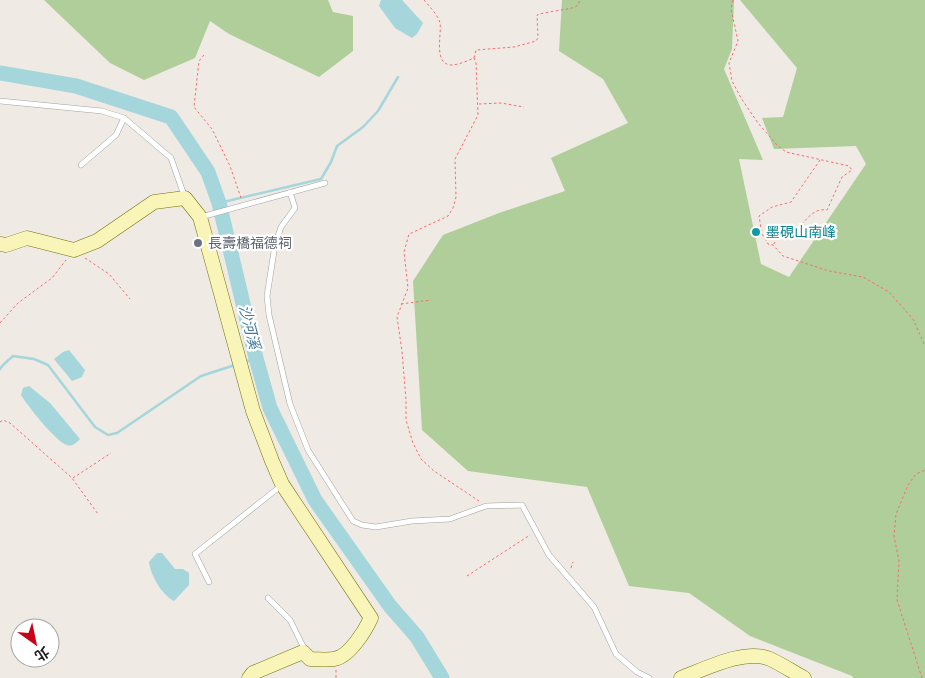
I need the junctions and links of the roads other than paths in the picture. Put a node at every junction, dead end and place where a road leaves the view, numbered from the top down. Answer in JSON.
{"nodes":[{"id":1,"x":0,"y":101,"type":"edge"},
{"id":2,"x":124,"y":118,"type":"junction"},
{"id":3,"x":81,"y":165,"type":"dead end"},
{"id":4,"x":325,"y":183,"type":"dead end"},
{"id":5,"x":290,"y":192,"type":"junction"},
{"id":6,"x":185,"y":198,"type":"junction"},
{"id":7,"x":206,"y":216,"type":"junction"},
{"id":8,"x":0,"y":244,"type":"edge"},
{"id":9,"x":282,"y":484,"type":"junction"},
{"id":10,"x":208,"y":582,"type":"dead end"},
{"id":11,"x":268,"y":598,"type":"dead end"},
{"id":12,"x":310,"y":659,"type":"junction"},
{"id":13,"x":250,"y":678,"type":"edge"},
{"id":14,"x":649,"y":678,"type":"edge"},
{"id":15,"x":681,"y":678,"type":"edge"},
{"id":16,"x":804,"y":678,"type":"edge"}],
"edges":[{"from":1,"to":2,"type":"lane"},
{"from":2,"to":3,"type":"lane"},
{"from":2,"to":6,"type":"lane"},
{"from":4,"to":5,"type":"lane"},
{"from":5,"to":7,"type":"lane"},
{"from":5,"to":14,"type":"lane"},
{"from":6,"to":7,"type":"street"},
{"from":6,"to":8,"type":"street"},
{"from":7,"to":9,"type":"street"},
{"from":9,"to":10,"type":"lane"},
{"from":9,"to":12,"type":"street"},
{"from":11,"to":12,"type":"lane"},
{"from":12,"to":13,"type":"street"},
{"from":15,"to":16,"type":"street"}]}
